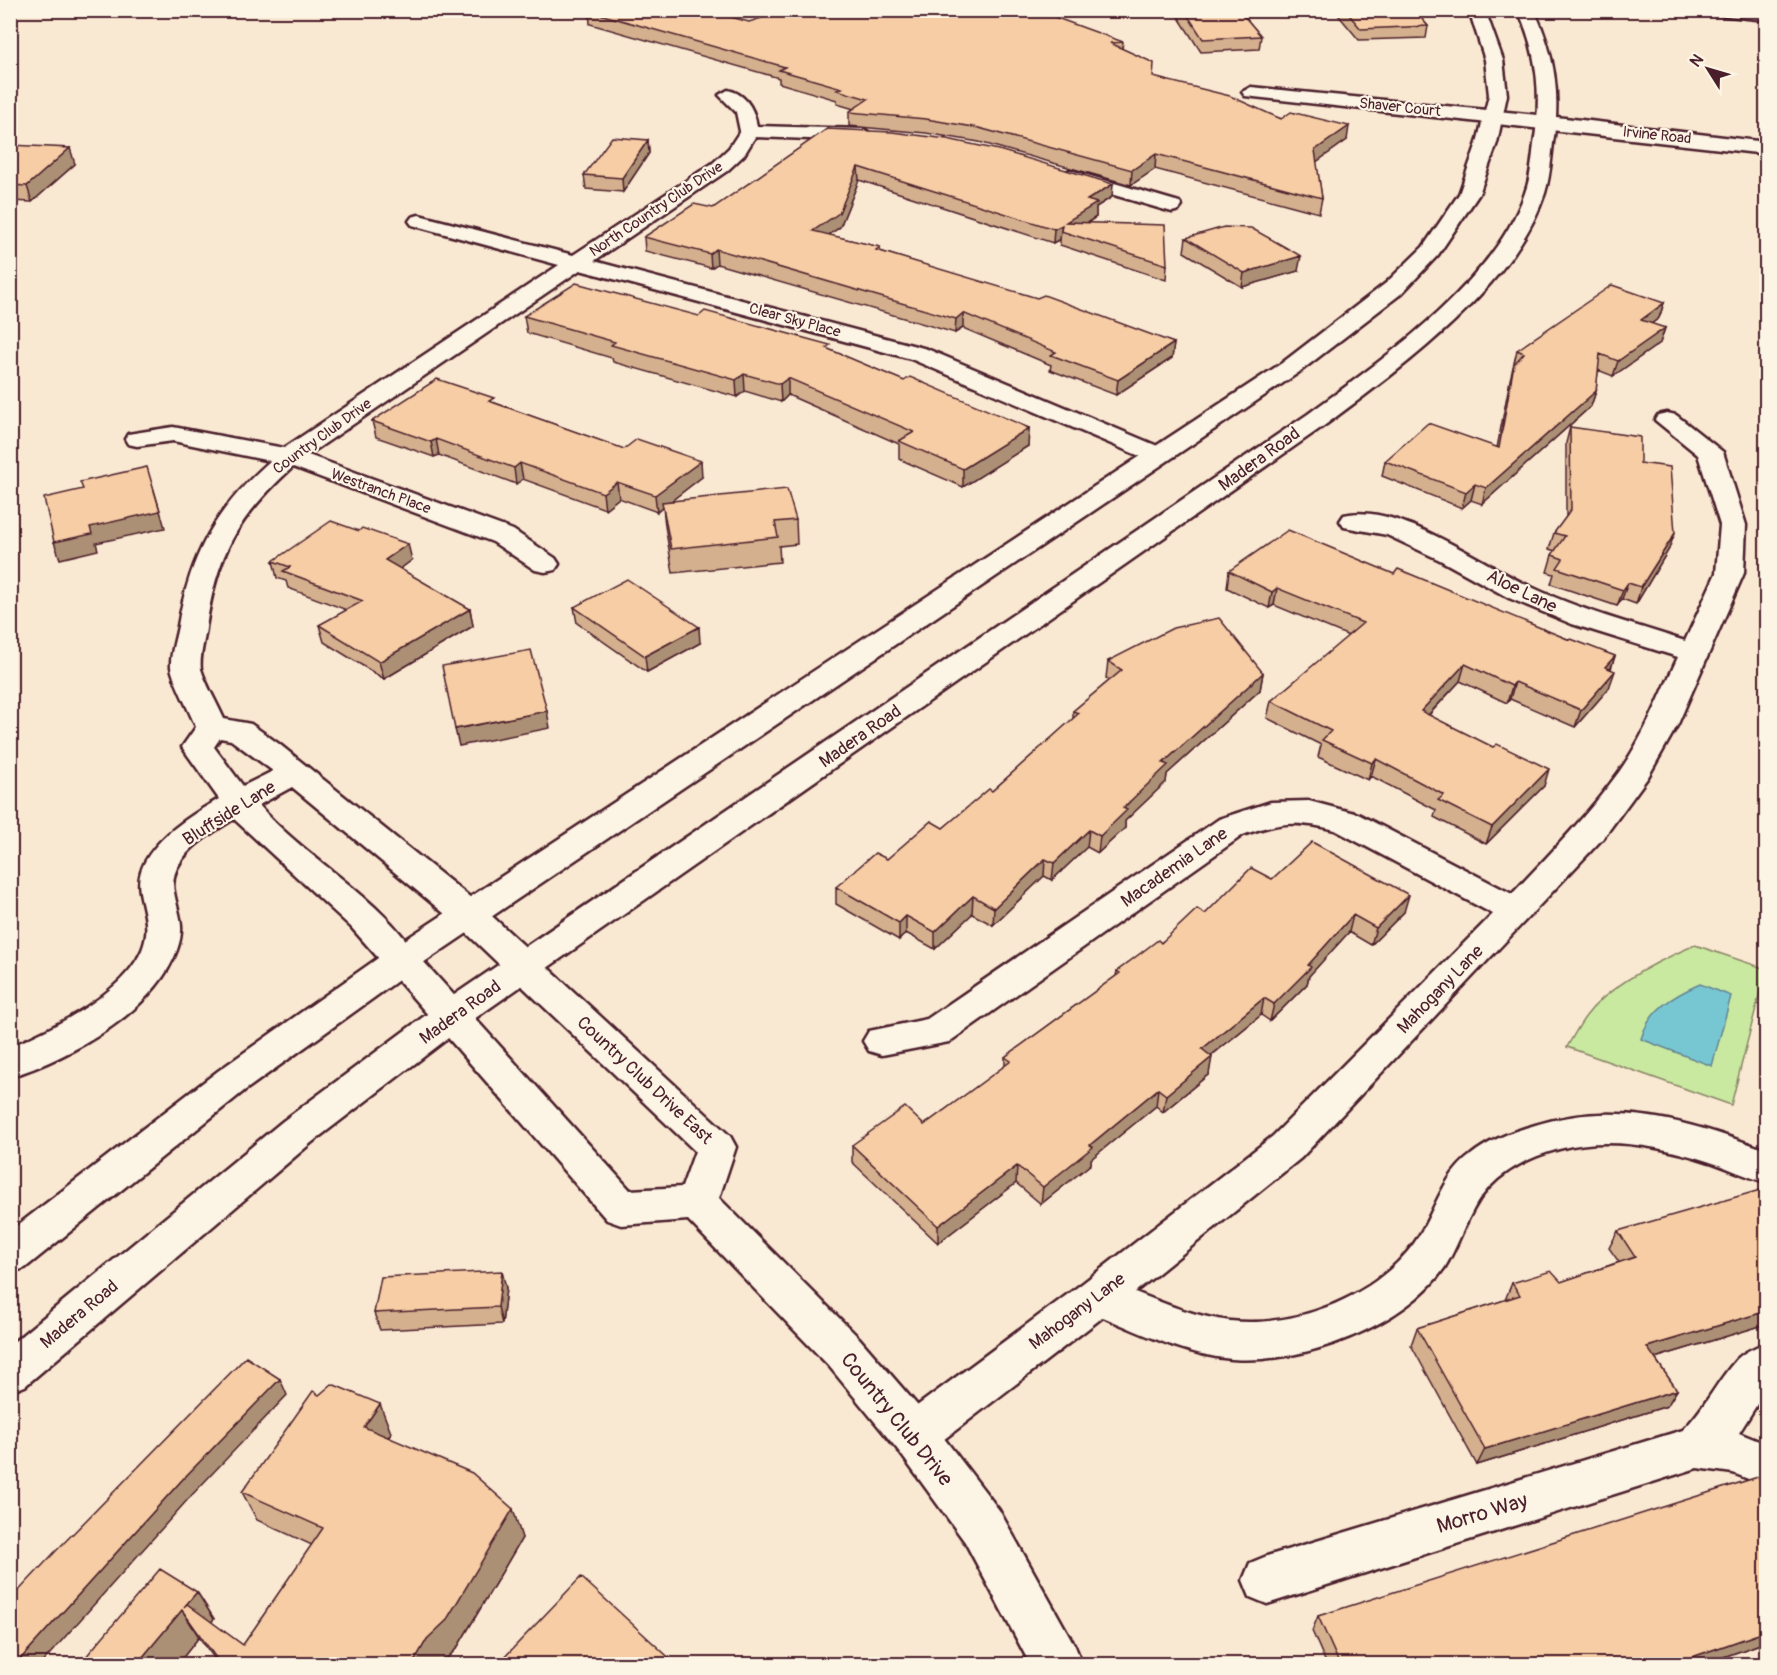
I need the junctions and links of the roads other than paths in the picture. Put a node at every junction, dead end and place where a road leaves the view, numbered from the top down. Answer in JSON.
{"nodes":[{"id":1,"x":1477,"y":10,"type":"edge"},
{"id":2,"x":1526,"y":10,"type":"edge"},
{"id":3,"x":1701,"y":10,"type":"edge"},
{"id":4,"x":1767,"y":17,"type":"edge"},
{"id":5,"x":1251,"y":92,"type":"dead end"},
{"id":6,"x":728,"y":95,"type":"dead end"},
{"id":7,"x":1493,"y":116,"type":"junction"},
{"id":8,"x":1548,"y":122,"type":"junction"},
{"id":9,"x":748,"y":131,"type":"junction"},
{"id":10,"x":882,"y":136,"type":"edge"},
{"id":11,"x":1767,"y":147,"type":"edge"},
{"id":12,"x":1046,"y":169,"type":"edge"},
{"id":13,"x":1172,"y":206,"type":"dead end"},
{"id":14,"x":419,"y":221,"type":"dead end"},
{"id":15,"x":579,"y":262,"type":"junction"},
{"id":16,"x":1667,"y":420,"type":"dead end"},
{"id":17,"x":137,"y":439,"type":"dead end"},
{"id":18,"x":1158,"y":455,"type":"junction"},
{"id":19,"x":289,"y":457,"type":"junction"},
{"id":20,"x":1353,"y":521,"type":"dead end"},
{"id":21,"x":545,"y":564,"type":"dead end"},
{"id":22,"x":1695,"y":653,"type":"junction"},
{"id":23,"x":212,"y":728,"type":"junction"},
{"id":24,"x":296,"y":772,"type":"junction"},
{"id":25,"x":239,"y":803,"type":"junction"},
{"id":26,"x":1516,"y":911,"type":"junction"},
{"id":27,"x":469,"y":915,"type":"junction"},
{"id":28,"x":401,"y":960,"type":"junction"},
{"id":29,"x":524,"y":966,"type":"junction"},
{"id":30,"x":451,"y":1016,"type":"junction"},
{"id":31,"x":882,"y":1041,"type":"dead end"},
{"id":32,"x":10,"y":1063,"type":"edge"},
{"id":33,"x":1767,"y":1166,"type":"edge"},
{"id":34,"x":697,"y":1203,"type":"junction"},
{"id":35,"x":10,"y":1255,"type":"edge"},
{"id":36,"x":1098,"y":1296,"type":"junction"},
{"id":37,"x":1767,"y":1363,"type":"edge"},
{"id":38,"x":10,"y":1372,"type":"edge"},
{"id":39,"x":914,"y":1435,"type":"junction"},
{"id":40,"x":1697,"y":1447,"type":"junction"},
{"id":41,"x":1767,"y":1465,"type":"edge"},
{"id":42,"x":1267,"y":1580,"type":"dead end"},
{"id":43,"x":1057,"y":1665,"type":"edge"}],
"edges":[{"from":1,"to":7,"type":"street"},
{"from":2,"to":8,"type":"street","name":"Madera Road"},
{"from":3,"to":4,"type":"lane"},
{"from":5,"to":7,"type":"street","name":"Shaver Court"},
{"from":6,"to":9,"type":"street"},
{"from":7,"to":8,"type":"street","name":"Shaver Court"},
{"from":7,"to":18,"type":"street"},
{"from":8,"to":11,"type":"street","name":"Irvine Road"},
{"from":8,"to":29,"type":"street","name":"Madera Road"},
{"from":9,"to":10,"type":"street"},
{"from":9,"to":15,"type":"street","name":"North Country Club Drive"},
{"from":12,"to":13,"type":"street"},
{"from":14,"to":15,"type":"street","name":"Clear Sky Place"},
{"from":15,"to":18,"type":"street","name":"Clear Sky Place"},
{"from":15,"to":19,"type":"street","name":"Country Club Drive"},
{"from":16,"to":22,"type":"street","name":"Mahogany Lane"},
{"from":17,"to":19,"type":"street","name":"Westranch Place"},
{"from":18,"to":27,"type":"street"},
{"from":19,"to":21,"type":"street","name":"Westranch Place"},
{"from":19,"to":23,"type":"street","name":"Country Club Drive"},
{"from":20,"to":22,"type":"street","name":"Aloe Lane"},
{"from":22,"to":26,"type":"street","name":"Mahogany Lane"},
{"from":23,"to":24,"type":"street"},
{"from":23,"to":25,"type":"street"},
{"from":24,"to":25,"type":"street","name":"Bluffside Lane"},
{"from":24,"to":27,"type":"street"},
{"from":25,"to":28,"type":"street"},
{"from":25,"to":32,"type":"street","name":"Bluffside Lane"},
{"from":26,"to":31,"type":"street","name":"Macademia Lane"},
{"from":26,"to":36,"type":"street","name":"Mahogany Lane"},
{"from":27,"to":28,"type":"street"},
{"from":27,"to":29,"type":"street","name":"Country Club Drive East"},
{"from":28,"to":30,"type":"street"},
{"from":28,"to":35,"type":"street"},
{"from":29,"to":30,"type":"street","name":"Madera Road"},
{"from":29,"to":34,"type":"street","name":"Country Club Drive East"},
{"from":30,"to":34,"type":"street"},
{"from":30,"to":38,"type":"street","name":"Madera Road"},
{"from":33,"to":36,"type":"street"},
{"from":34,"to":39,"type":"street","name":"Country Club Drive"},
{"from":36,"to":39,"type":"street","name":"Mahogany Lane"},
{"from":37,"to":40,"type":"street","name":"Morro Way"},
{"from":39,"to":43,"type":"street","name":"Country Club Drive"},
{"from":40,"to":41,"type":"street","name":"Morro Way"},
{"from":40,"to":42,"type":"street","name":"Morro Way"}]}
